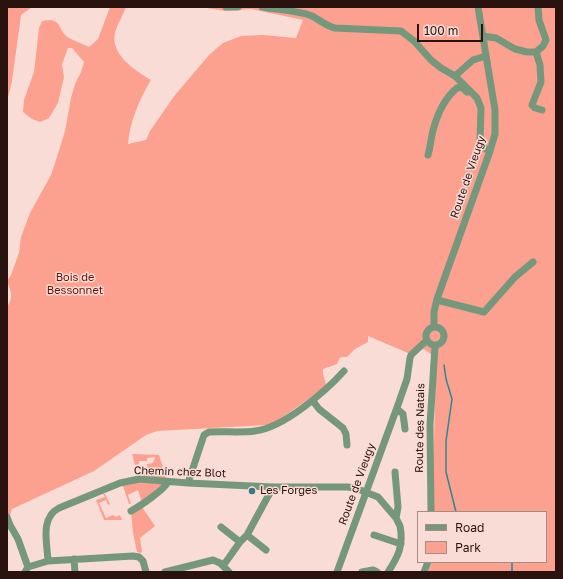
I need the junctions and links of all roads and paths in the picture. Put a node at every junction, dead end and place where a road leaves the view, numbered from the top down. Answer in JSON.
{"nodes":[{"id":1,"x":226,"y":7,"type":"edge"},
{"id":2,"x":238,"y":7,"type":"edge"},
{"id":3,"x":262,"y":7,"type":"edge"},
{"id":4,"x":478,"y":7,"type":"edge"},
{"id":5,"x":538,"y":7,"type":"edge"},
{"id":6,"x":483,"y":36,"type":"junction"},
{"id":7,"x":536,"y":52,"type":"junction"},
{"id":8,"x":486,"y":56,"type":"junction"},
{"id":9,"x":456,"y":76,"type":"junction"},
{"id":10,"x":479,"y":103,"type":"junction"},
{"id":11,"x":542,"y":110,"type":"dead end"},
{"id":12,"x":490,"y":151,"type":"junction"},
{"id":13,"x":428,"y":155,"type":"dead end"},
{"id":14,"x":533,"y":262,"type":"dead end"},
{"id":15,"x":437,"y":300,"type":"junction"},
{"id":16,"x":434,"y":327,"type":"junction"},
{"id":17,"x":426,"y":341,"type":"junction"},
{"id":18,"x":435,"y":346,"type":"junction"},
{"id":19,"x":344,"y":371,"type":"dead end"},
{"id":20,"x":313,"y":401,"type":"junction"},
{"id":21,"x":397,"y":409,"type":"junction"},
{"id":22,"x":405,"y":429,"type":"dead end"},
{"id":23,"x":347,"y":444,"type":"dead end"},
{"id":24,"x":395,"y":472,"type":"dead end"},
{"id":25,"x":168,"y":482,"type":"junction"},
{"id":26,"x":188,"y":483,"type":"junction"},
{"id":27,"x":273,"y":486,"type":"junction"},
{"id":28,"x":366,"y":492,"type":"junction"},
{"id":29,"x":131,"y":511,"type":"dead end"},
{"id":30,"x":431,"y":511,"type":"edge"},
{"id":31,"x":7,"y":517,"type":"edge"},
{"id":32,"x":396,"y":518,"type":"junction"},
{"id":33,"x":221,"y":527,"type":"dead end"},
{"id":34,"x":247,"y":535,"type":"junction"},
{"id":35,"x":374,"y":535,"type":"dead end"},
{"id":36,"x":240,"y":542,"type":"junction"},
{"id":37,"x":401,"y":544,"type":"junction"},
{"id":38,"x":266,"y":550,"type":"dead end"},
{"id":39,"x":74,"y":559,"type":"junction"},
{"id":40,"x":48,"y":561,"type":"junction"},
{"id":41,"x":223,"y":566,"type":"junction"},
{"id":42,"x":24,"y":570,"type":"edge"},
{"id":43,"x":74,"y":572,"type":"edge"},
{"id":44,"x":146,"y":572,"type":"edge"},
{"id":45,"x":165,"y":572,"type":"edge"},
{"id":46,"x":229,"y":572,"type":"edge"},
{"id":47,"x":337,"y":572,"type":"edge"},
{"id":48,"x":362,"y":572,"type":"edge"},
{"id":49,"x":377,"y":572,"type":"edge"},
{"id":50,"x":388,"y":572,"type":"edge"}],
"edges":[{"from":1,"to":2,"type":"street"},
{"from":3,"to":9,"type":"street"},
{"from":4,"to":6,"type":"street","name":"Route de Vieugy"},
{"from":5,"to":7,"type":"street"},
{"from":6,"to":7,"type":"street"},
{"from":6,"to":8,"type":"street","name":"Route de Vieugy"},
{"from":7,"to":11,"type":"street"},
{"from":8,"to":9,"type":"street"},
{"from":8,"to":12,"type":"street","name":"Route de Vieugy"},
{"from":9,"to":10,"type":"street"},
{"from":10,"to":12,"type":"street"},
{"from":10,"to":13,"type":"street"},
{"from":12,"to":15,"type":"street","name":"Route de Vieugy"},
{"from":14,"to":15,"type":"street"},
{"from":15,"to":16,"type":"street","name":"Route de Vieugy"},
{"from":16,"to":17,"type":"street","name":"Route de Vieugy"},
{"from":16,"to":18,"type":"street"},
{"from":17,"to":18,"type":"street"},
{"from":17,"to":21,"type":"street","name":"Route de Vieugy"},
{"from":18,"to":30,"type":"street","name":"Route des Natais"},
{"from":19,"to":20,"type":"street"},
{"from":20,"to":23,"type":"street"},
{"from":20,"to":26,"type":"street"},
{"from":21,"to":22,"type":"street"},
{"from":21,"to":28,"type":"street","name":"Route de Vieugy"},
{"from":24,"to":32,"type":"street"},
{"from":25,"to":26,"type":"street","name":"Chemin chez Blot"},
{"from":25,"to":29,"type":"street"},
{"from":25,"to":40,"type":"street","name":"Chemin chez Blot"},
{"from":26,"to":27,"type":"street","name":"Chemin chez Blot"},
{"from":27,"to":28,"type":"street","name":"Chemin chez Blot"},
{"from":27,"to":34,"type":"street"},
{"from":28,"to":32,"type":"street","name":"Chemin chez Blot"},
{"from":28,"to":47,"type":"street","name":"Route de Vieugy"},
{"from":31,"to":42,"type":"street"},
{"from":32,"to":37,"type":"street"},
{"from":33,"to":36,"type":"street"},
{"from":34,"to":36,"type":"street"},
{"from":34,"to":38,"type":"street"},
{"from":35,"to":37,"type":"street"},
{"from":36,"to":41,"type":"street"},
{"from":37,"to":50,"type":"street"},
{"from":39,"to":40,"type":"street"},
{"from":39,"to":43,"type":"street"},
{"from":39,"to":44,"type":"street"},
{"from":40,"to":42,"type":"street"},
{"from":41,"to":45,"type":"street"},
{"from":41,"to":46,"type":"street"},
{"from":48,"to":49,"type":"street"}]}
